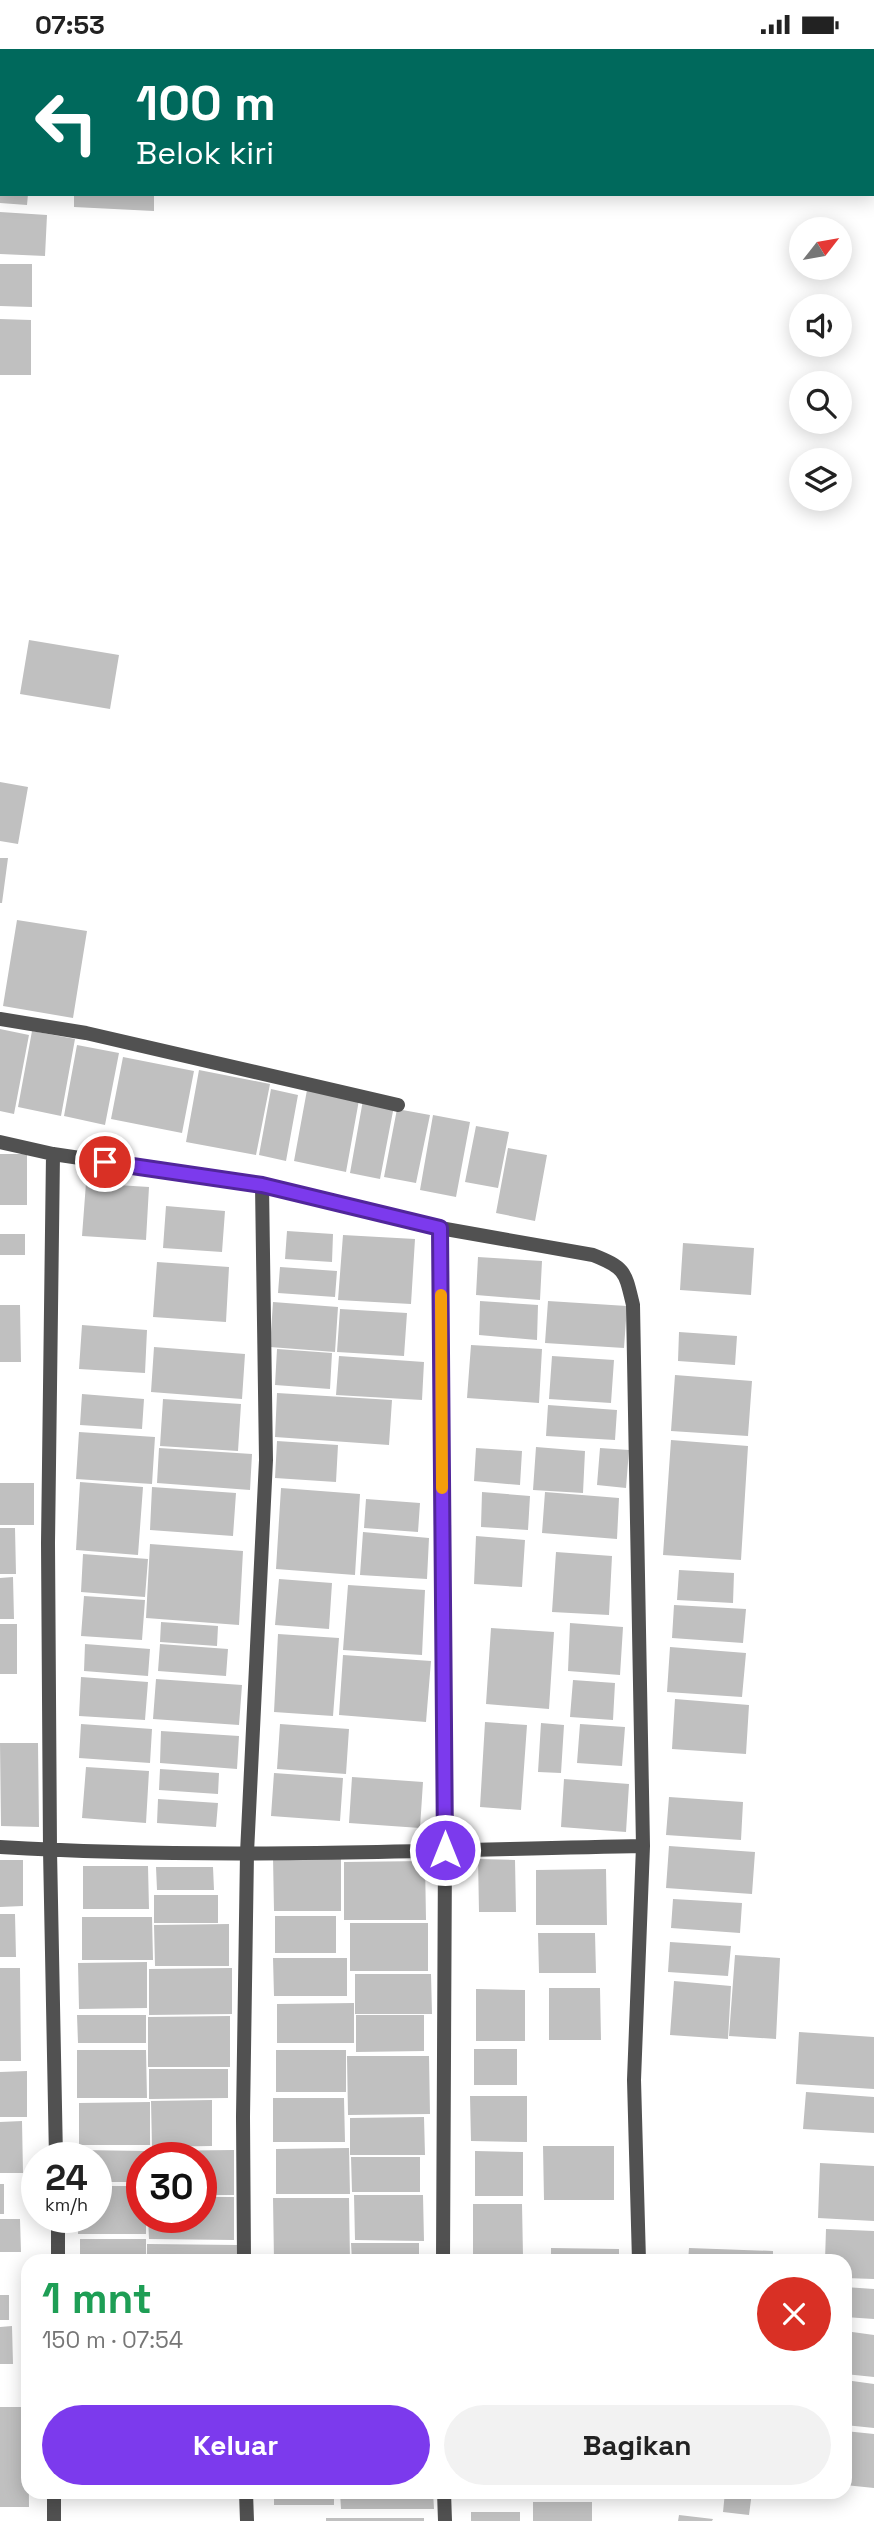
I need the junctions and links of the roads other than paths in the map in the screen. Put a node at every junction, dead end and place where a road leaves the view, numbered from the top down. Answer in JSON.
{"nodes":[{"id":1,"x":0,"y":1019,"type":"edge"},
{"id":2,"x":398,"y":1105,"type":"dead end"},
{"id":3,"x":0,"y":1142,"type":"edge"},
{"id":4,"x":53,"y":1154,"type":"junction"},
{"id":5,"x":262,"y":1185,"type":"junction"},
{"id":6,"x":440,"y":1228,"type":"junction"},
{"id":7,"x":643,"y":1846,"type":"junction"},
{"id":8,"x":0,"y":1847,"type":"edge"},
{"id":9,"x":50,"y":1850,"type":"junction"},
{"id":10,"x":445,"y":1850,"type":"junction"},
{"id":11,"x":247,"y":1853,"type":"junction"},
{"id":12,"x":57,"y":2142,"type":"edge"},
{"id":13,"x":58,"y":2233,"type":"edge"},
{"id":14,"x":58,"y":2254,"type":"edge"},
{"id":15,"x":244,"y":2254,"type":"edge"},
{"id":16,"x":443,"y":2254,"type":"edge"},
{"id":17,"x":639,"y":2254,"type":"edge"},
{"id":18,"x":54,"y":2499,"type":"edge"},
{"id":19,"x":246,"y":2499,"type":"edge"},
{"id":20,"x":444,"y":2499,"type":"edge"},
{"id":21,"x":54,"y":2521,"type":"edge"},
{"id":22,"x":247,"y":2521,"type":"edge"},
{"id":23,"x":444,"y":2521,"type":"edge"}],
"edges":[{"from":1,"to":2,"type":"street"},
{"from":3,"to":4,"type":"street"},
{"from":4,"to":5,"type":"street"},
{"from":4,"to":9,"type":"street"},
{"from":5,"to":6,"type":"street"},
{"from":5,"to":11,"type":"street"},
{"from":6,"to":7,"type":"street"},
{"from":6,"to":10,"type":"street"},
{"from":7,"to":10,"type":"street"},
{"from":7,"to":17,"type":"street"},
{"from":8,"to":9,"type":"street"},
{"from":9,"to":11,"type":"street"},
{"from":9,"to":12,"type":"street"},
{"from":10,"to":11,"type":"street"},
{"from":10,"to":16,"type":"street"},
{"from":11,"to":15,"type":"street"},
{"from":13,"to":14,"type":"street"},
{"from":18,"to":21,"type":"street"},
{"from":19,"to":22,"type":"street"},
{"from":20,"to":23,"type":"street"}]}
